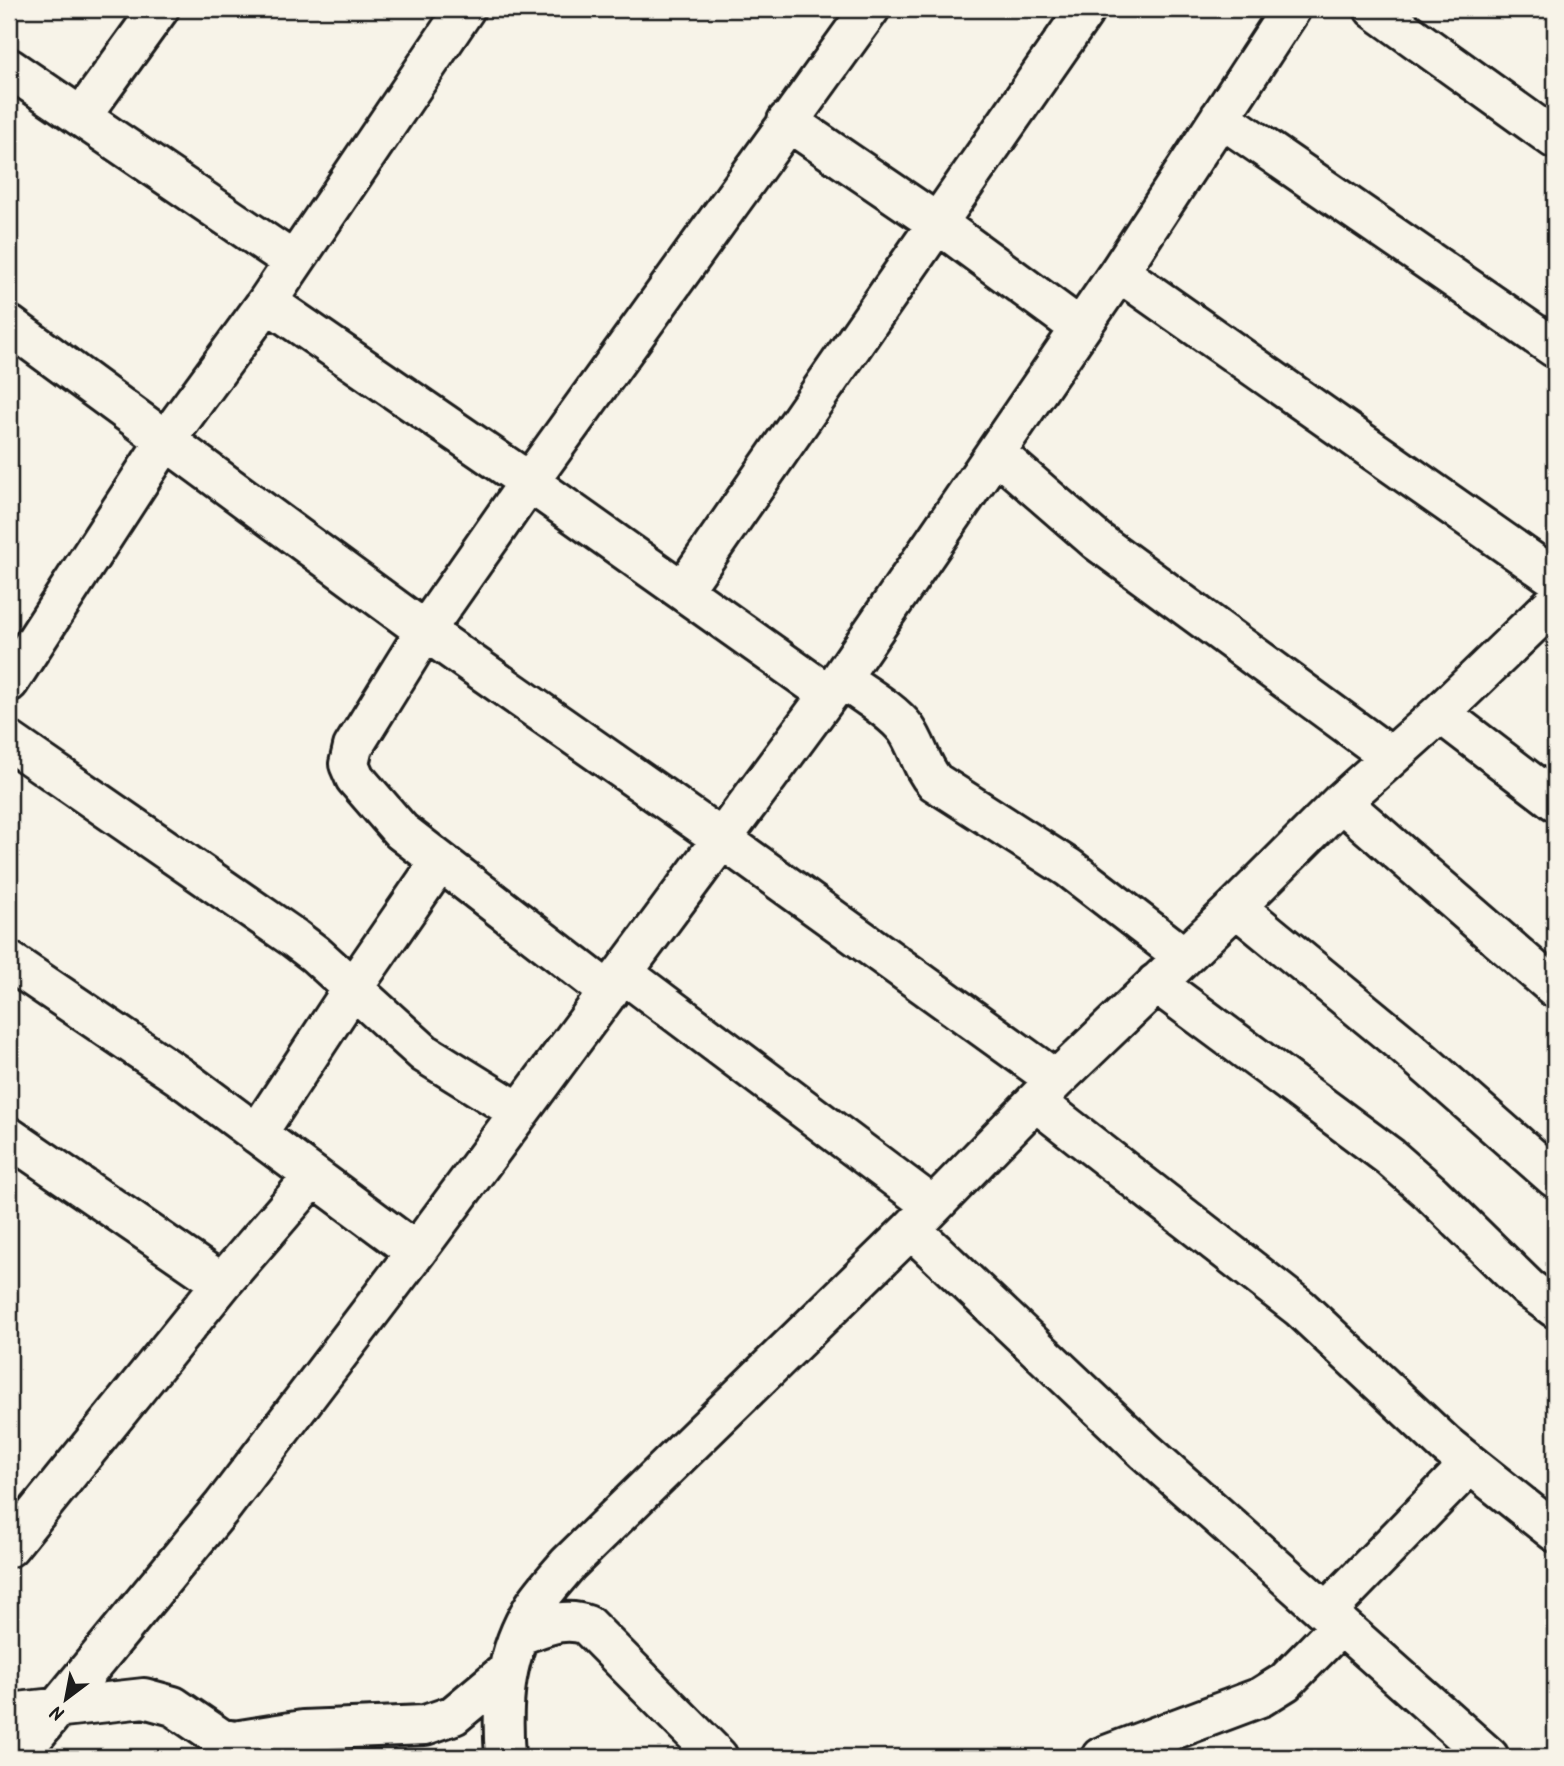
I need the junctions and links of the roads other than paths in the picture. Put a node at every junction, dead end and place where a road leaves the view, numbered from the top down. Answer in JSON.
{"nodes":[{"id":1,"x":159,"y":9,"type":"edge"},
{"id":2,"x":465,"y":9,"type":"edge"},
{"id":3,"x":870,"y":9,"type":"edge"},
{"id":4,"x":1086,"y":9,"type":"edge"},
{"id":5,"x":1291,"y":9,"type":"edge"},
{"id":6,"x":1374,"y":9,"type":"edge"},
{"id":7,"x":9,"y":68,"type":"edge"},
{"id":8,"x":81,"y":117,"type":"junction"},
{"id":9,"x":1220,"y":117,"type":"junction"},
{"id":10,"x":787,"y":121,"type":"junction"},
{"id":11,"x":1555,"y":139,"type":"edge"},
{"id":12,"x":937,"y":223,"type":"junction"},
{"id":13,"x":294,"y":262,"type":"junction"},
{"id":14,"x":1119,"y":272,"type":"junction"},
{"id":15,"x":267,"y":302,"type":"junction"},
{"id":16,"x":9,"y":325,"type":"edge"},
{"id":17,"x":1080,"y":328,"type":"junction"},
{"id":18,"x":1555,"y":348,"type":"edge"},
{"id":19,"x":166,"y":440,"type":"junction"},
{"id":20,"x":996,"y":453,"type":"junction"},
{"id":21,"x":529,"y":482,"type":"junction"},
{"id":22,"x":1555,"y":578,"type":"edge"},
{"id":23,"x":683,"y":590,"type":"junction"},
{"id":24,"x":1555,"y":603,"type":"edge"},
{"id":25,"x":425,"y":631,"type":"junction"},
{"id":26,"x":9,"y":682,"type":"edge"},
{"id":27,"x":835,"y":686,"type":"junction"},
{"id":28,"x":1440,"y":713,"type":"junction"},
{"id":29,"x":9,"y":741,"type":"edge"},
{"id":30,"x":1390,"y":756,"type":"junction"},
{"id":31,"x":1555,"y":801,"type":"edge"},
{"id":32,"x":1341,"y":802,"type":"junction"},
{"id":33,"x":722,"y":839,"type":"junction"},
{"id":34,"x":439,"y":863,"type":"junction"},
{"id":35,"x":1236,"y":908,"type":"junction"},
{"id":36,"x":1183,"y":956,"type":"junction"},
{"id":37,"x":9,"y":961,"type":"edge"},
{"id":38,"x":616,"y":983,"type":"junction"},
{"id":39,"x":1156,"y":984,"type":"junction"},
{"id":40,"x":353,"y":988,"type":"junction"},
{"id":41,"x":1555,"y":988,"type":"edge"},
{"id":42,"x":1046,"y":1091,"type":"junction"},
{"id":43,"x":519,"y":1112,"type":"junction"},
{"id":44,"x":257,"y":1134,"type":"junction"},
{"id":45,"x":9,"y":1137,"type":"edge"},
{"id":46,"x":313,"y":1176,"type":"junction"},
{"id":47,"x":1555,"y":1178,"type":"edge"},
{"id":48,"x":923,"y":1217,"type":"junction"},
{"id":49,"x":416,"y":1252,"type":"junction"},
{"id":50,"x":222,"y":1283,"type":"junction"},
{"id":51,"x":1555,"y":1308,"type":"edge"},
{"id":52,"x":1469,"y":1465,"type":"junction"},
{"id":53,"x":1537,"y":1502,"type":"edge"},
{"id":54,"x":1555,"y":1532,"type":"edge"},
{"id":55,"x":9,"y":1547,"type":"edge"},
{"id":56,"x":1334,"y":1619,"type":"junction"},
{"id":57,"x":514,"y":1652,"type":"junction"},
{"id":58,"x":58,"y":1706,"type":"junction"},
{"id":59,"x":9,"y":1713,"type":"edge"},
{"id":60,"x":17,"y":1757,"type":"edge"},
{"id":61,"x":505,"y":1757,"type":"edge"},
{"id":62,"x":718,"y":1757,"type":"edge"},
{"id":63,"x":1101,"y":1757,"type":"edge"},
{"id":64,"x":1489,"y":1757,"type":"edge"}],
"edges":[{"from":1,"to":8,"type":"street"},
{"from":2,"to":13,"type":"street"},
{"from":3,"to":10,"type":"street"},
{"from":4,"to":12,"type":"street"},
{"from":5,"to":9,"type":"street"},
{"from":6,"to":11,"type":"street"},
{"from":7,"to":8,"type":"street"},
{"from":8,"to":13,"type":"street"},
{"from":9,"to":14,"type":"street"},
{"from":9,"to":18,"type":"street"},
{"from":10,"to":12,"type":"street"},
{"from":10,"to":21,"type":"street"},
{"from":12,"to":17,"type":"street"},
{"from":12,"to":23,"type":"street"},
{"from":13,"to":15,"type":"street"},
{"from":14,"to":17,"type":"street"},
{"from":14,"to":22,"type":"street"},
{"from":15,"to":19,"type":"street"},
{"from":15,"to":21,"type":"street"},
{"from":16,"to":19,"type":"street"},
{"from":17,"to":20,"type":"street"},
{"from":19,"to":25,"type":"street"},
{"from":19,"to":26,"type":"street"},
{"from":20,"to":27,"type":"street"},
{"from":20,"to":30,"type":"street"},
{"from":21,"to":23,"type":"street"},
{"from":21,"to":25,"type":"street"},
{"from":23,"to":27,"type":"street"},
{"from":24,"to":28,"type":"street"},
{"from":25,"to":33,"type":"street"},
{"from":25,"to":34,"type":"street"},
{"from":27,"to":33,"type":"street"},
{"from":27,"to":36,"type":"street"},
{"from":28,"to":30,"type":"street"},
{"from":28,"to":31,"type":"street"},
{"from":29,"to":40,"type":"street"},
{"from":30,"to":32,"type":"street"},
{"from":32,"to":35,"type":"street"},
{"from":32,"to":41,"type":"street"},
{"from":33,"to":38,"type":"street"},
{"from":33,"to":42,"type":"street"},
{"from":34,"to":38,"type":"street"},
{"from":34,"to":40,"type":"street"},
{"from":35,"to":36,"type":"street"},
{"from":35,"to":47,"type":"street"},
{"from":36,"to":39,"type":"street"},
{"from":37,"to":44,"type":"street"},
{"from":38,"to":43,"type":"street"},
{"from":38,"to":48,"type":"street"},
{"from":39,"to":42,"type":"street"},
{"from":39,"to":51,"type":"street"},
{"from":40,"to":43,"type":"street"},
{"from":40,"to":44,"type":"street"},
{"from":42,"to":48,"type":"street"},
{"from":42,"to":52,"type":"street"},
{"from":43,"to":49,"type":"street"},
{"from":44,"to":46,"type":"street"},
{"from":45,"to":50,"type":"street"},
{"from":46,"to":49,"type":"street"},
{"from":46,"to":50,"type":"street"},
{"from":48,"to":56,"type":"street"},
{"from":48,"to":57,"type":"street"},
{"from":49,"to":58,"type":"street"},
{"from":50,"to":55,"type":"street"},
{"from":52,"to":53,"type":"street"},
{"from":52,"to":56,"type":"street"},
{"from":53,"to":54,"type":"street"},
{"from":56,"to":63,"type":"street"},
{"from":56,"to":64,"type":"street"},
{"from":57,"to":58,"type":"street"},
{"from":57,"to":61,"type":"street"},
{"from":57,"to":62,"type":"street"},
{"from":58,"to":59,"type":"street"},
{"from":58,"to":60,"type":"street"}]}
